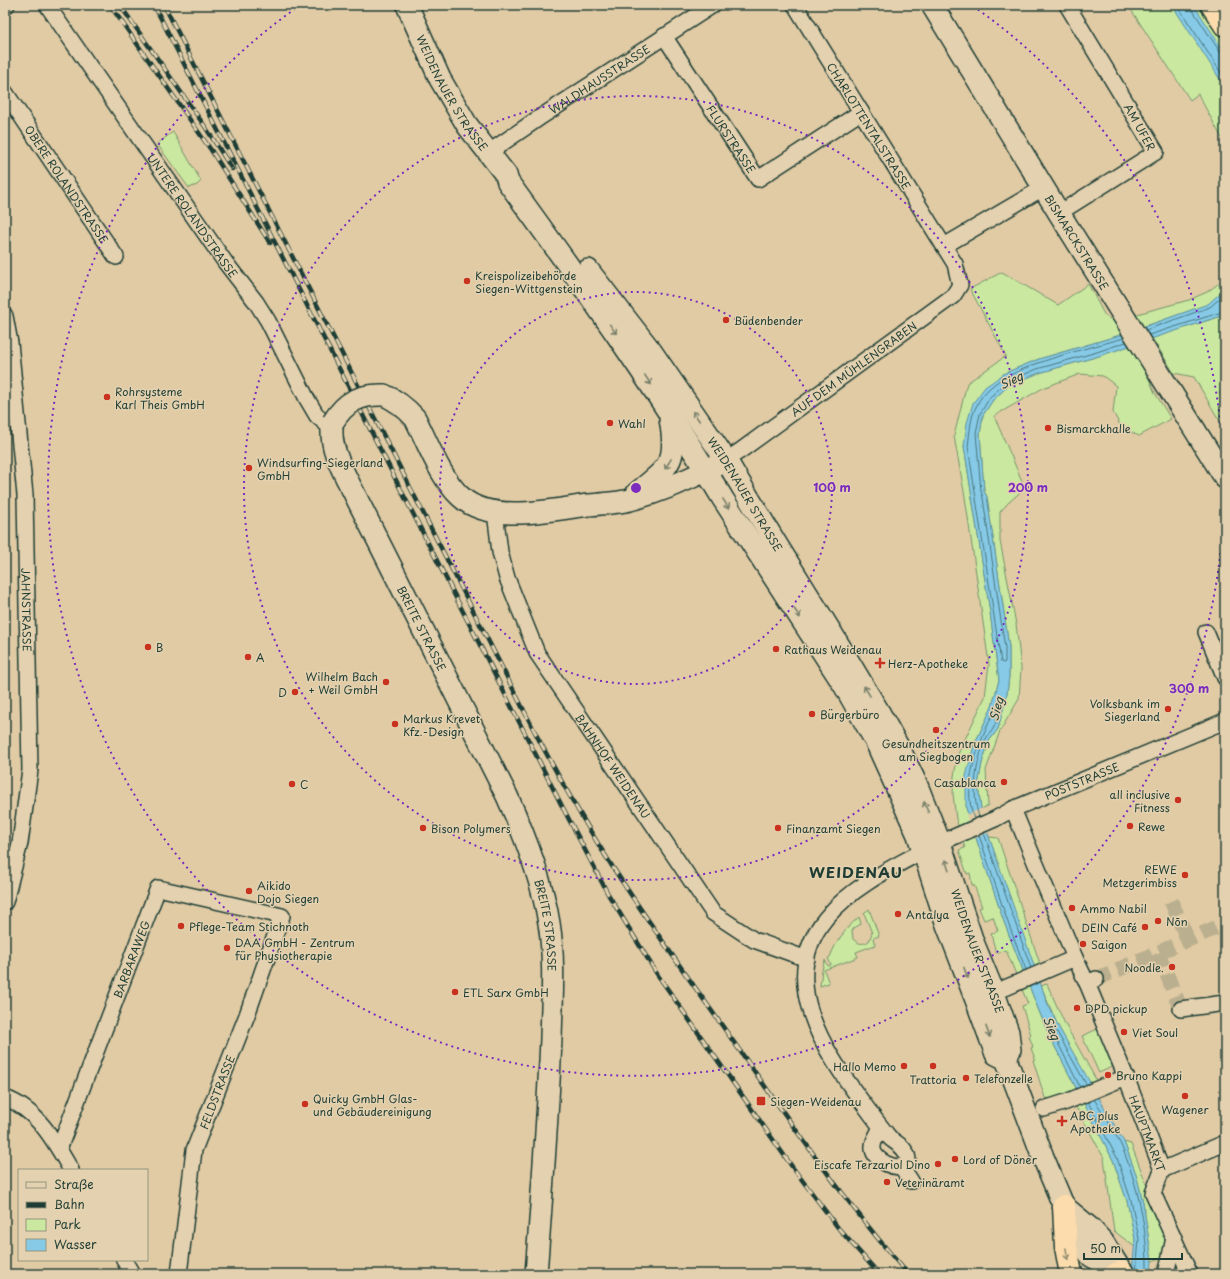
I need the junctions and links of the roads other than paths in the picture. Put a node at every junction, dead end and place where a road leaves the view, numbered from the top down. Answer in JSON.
{"nodes":[{"id":1,"x":47,"y":5,"type":"edge"},
{"id":2,"x":407,"y":5,"type":"edge"},
{"id":3,"x":712,"y":5,"type":"edge"},
{"id":4,"x":795,"y":5,"type":"edge"},
{"id":5,"x":1067,"y":5,"type":"edge"},
{"id":6,"x":1212,"y":5,"type":"edge"},
{"id":7,"x":934,"y":6,"type":"edge"},
{"id":8,"x":1225,"y":24,"type":"edge"},
{"id":9,"x":664,"y":36,"type":"junction"},
{"id":10,"x":5,"y":92,"type":"edge"},
{"id":11,"x":860,"y":112,"type":"junction"},
{"id":12,"x":488,"y":154,"type":"junction"},
{"id":13,"x":1043,"y":188,"type":"junction"},
{"id":14,"x":1059,"y":213,"type":"junction"},
{"id":15,"x":944,"y":246,"type":"junction"},
{"id":16,"x":116,"y":257,"type":"dead end"},
{"id":17,"x":955,"y":264,"type":"joint"},
{"id":18,"x":5,"y":316,"type":"edge"},
{"id":19,"x":634,"y":343,"type":"junction"},
{"id":20,"x":669,"y":413,"type":"junction"},
{"id":21,"x":332,"y":425,"type":"junction"},
{"id":22,"x":726,"y":460,"type":"junction"},
{"id":23,"x":706,"y":470,"type":"junction"},
{"id":24,"x":1225,"y":478,"type":"edge"},
{"id":25,"x":630,"y":500,"type":"junction"},
{"id":26,"x":495,"y":512,"type":"junction"},
{"id":27,"x":1206,"y":632,"type":"dead end"},
{"id":28,"x":1225,"y":678,"type":"edge"},
{"id":29,"x":1225,"y":721,"type":"edge"},
{"id":30,"x":1008,"y":812,"type":"junction"},
{"id":31,"x":940,"y":844,"type":"junction"},
{"id":32,"x":5,"y":902,"type":"edge"},
{"id":33,"x":282,"y":916,"type":"joint"},
{"id":34,"x":1075,"y":958,"type":"junction"},
{"id":35,"x":807,"y":959,"type":"junction"},
{"id":36,"x":1011,"y":985,"type":"dead end"},
{"id":37,"x":1225,"y":1004,"type":"edge"},
{"id":38,"x":1181,"y":1009,"type":"dead end"},
{"id":39,"x":1126,"y":1077,"type":"junction"},
{"id":40,"x":7,"y":1100,"type":"edge"},
{"id":41,"x":1044,"y":1109,"type":"dead end"},
{"id":42,"x":882,"y":1127,"type":"junction"},
{"id":43,"x":1225,"y":1143,"type":"edge"},
{"id":44,"x":59,"y":1149,"type":"junction"},
{"id":45,"x":901,"y":1166,"type":"junction"},
{"id":46,"x":70,"y":1169,"type":"edge"},
{"id":47,"x":1162,"y":1170,"type":"junction"},
{"id":48,"x":911,"y":1181,"type":"dead end"},
{"id":49,"x":1064,"y":1206,"type":"junction"},
{"id":50,"x":1174,"y":1238,"type":"junction"},
{"id":51,"x":125,"y":1261,"type":"edge"},
{"id":52,"x":132,"y":1274,"type":"edge"},
{"id":53,"x":179,"y":1274,"type":"edge"},
{"id":54,"x":536,"y":1274,"type":"edge"},
{"id":55,"x":1071,"y":1274,"type":"edge"},
{"id":56,"x":1121,"y":1274,"type":"edge"},
{"id":57,"x":1166,"y":1274,"type":"edge"},
{"id":58,"x":1190,"y":1274,"type":"edge"}],
"edges":[{"from":1,"to":21,"type":"street","name":"UNTERE ROLANDSTRASSE"},
{"from":2,"to":12,"type":"main road","name":"WEIDENAUER STRASSE"},
{"from":3,"to":9,"type":"street","name":"WALDHAUSSTRASSE"},
{"from":4,"to":11,"type":"street","name":"CHARLOTTENTALSTRASSE"},
{"from":5,"to":14,"type":"street","name":"AM UFER"},
{"from":6,"to":8,"type":"highway"},
{"from":7,"to":13,"type":"main road","name":"BISMARCKSTRASSE"},
{"from":9,"to":11,"type":"street","name":"FLURSTRASSE"},
{"from":9,"to":12,"type":"street","name":"WALDHAUSSTRASSE"},
{"from":10,"to":16,"type":"street","name":"OBERE ROLANDSTRASSE"},
{"from":11,"to":15,"type":"street","name":"CHARLOTTENTALSTRASSE"},
{"from":12,"to":19,"type":"main road","name":"WEIDENAUER STRASSE"},
{"from":13,"to":14,"type":"main road","name":"BISMARCKSTRASSE"},
{"from":13,"to":15,"type":"street"},
{"from":14,"to":24,"type":"main road","name":"BISMARCKSTRASSE"},
{"from":15,"to":17,"type":"street","name":"CHARLOTTENTALSTRASSE"},
{"from":17,"to":22,"type":"street","name":"AUF DEM MÜHLENGRABEN"},
{"from":18,"to":32,"type":"street","name":"JAHNSTRASSE"},
{"from":19,"to":20,"type":"main road","name":"WEIDENAUER STRASSE","one_way":true},
{"from":22,"to":19,"type":"main road","name":"WEIDENAUER STRASSE","one_way":true},
{"from":20,"to":23,"type":"main road","name":"WEIDENAUER STRASSE"},
{"from":20,"to":25,"type":"main road","one_way":true},
{"from":21,"to":26,"type":"main road","bridge":true},
{"from":21,"to":54,"type":"main road","name":"BREITE STRASSE"},
{"from":22,"to":23,"type":"main road"},
{"from":31,"to":22,"type":"main road","name":"WEIDENAUER STRASSE","one_way":true},
{"from":23,"to":25,"type":"main road"},
{"from":23,"to":31,"type":"main road","name":"WEIDENAUER STRASSE","one_way":true},
{"from":25,"to":26,"type":"main road"},
{"from":26,"to":35,"type":"street","name":"BAHNHOF WEIDENAU"},
{"from":27,"to":28,"type":"street"},
{"from":29,"to":30,"type":"street","name":"POSTSTRASSE"},
{"from":30,"to":31,"type":"street","name":"POSTSTRASSE"},
{"from":30,"to":34,"type":"street","name":"HAUPTMARKT"},
{"from":31,"to":35,"type":"street"},
{"from":31,"to":49,"type":"main road","name":"WEIDENAUER STRASSE"},
{"from":33,"to":44,"type":"street","name":"BARBARAWEG"},
{"from":33,"to":53,"type":"street","name":"FELDSTRASSE"},
{"from":34,"to":36,"type":"street"},
{"from":34,"to":39,"type":"street","name":"HAUPTMARKT"},
{"from":35,"to":42,"type":"street"},
{"from":37,"to":38,"type":"street"},
{"from":39,"to":41,"type":"street","name":"HAUPTMARKT"},
{"from":39,"to":47,"type":"street","name":"HAUPTMARKT"},
{"from":40,"to":44,"type":"street"},
{"from":42,"to":45,"type":"street"},
{"from":42,"to":45,"type":"street"},
{"from":43,"to":47,"type":"street","name":"HAUPTMARKT"},
{"from":44,"to":46,"type":"street"},
{"from":45,"to":48,"type":"street"},
{"from":47,"to":50,"type":"street"},
{"from":49,"to":55,"type":"highway","one_way":true},
{"from":49,"to":56,"type":"main road","name":"WEIDENAUER STRASSE"},
{"from":50,"to":57,"type":"street"},
{"from":50,"to":58,"type":"street"},
{"from":51,"to":52,"type":"street"}]}
